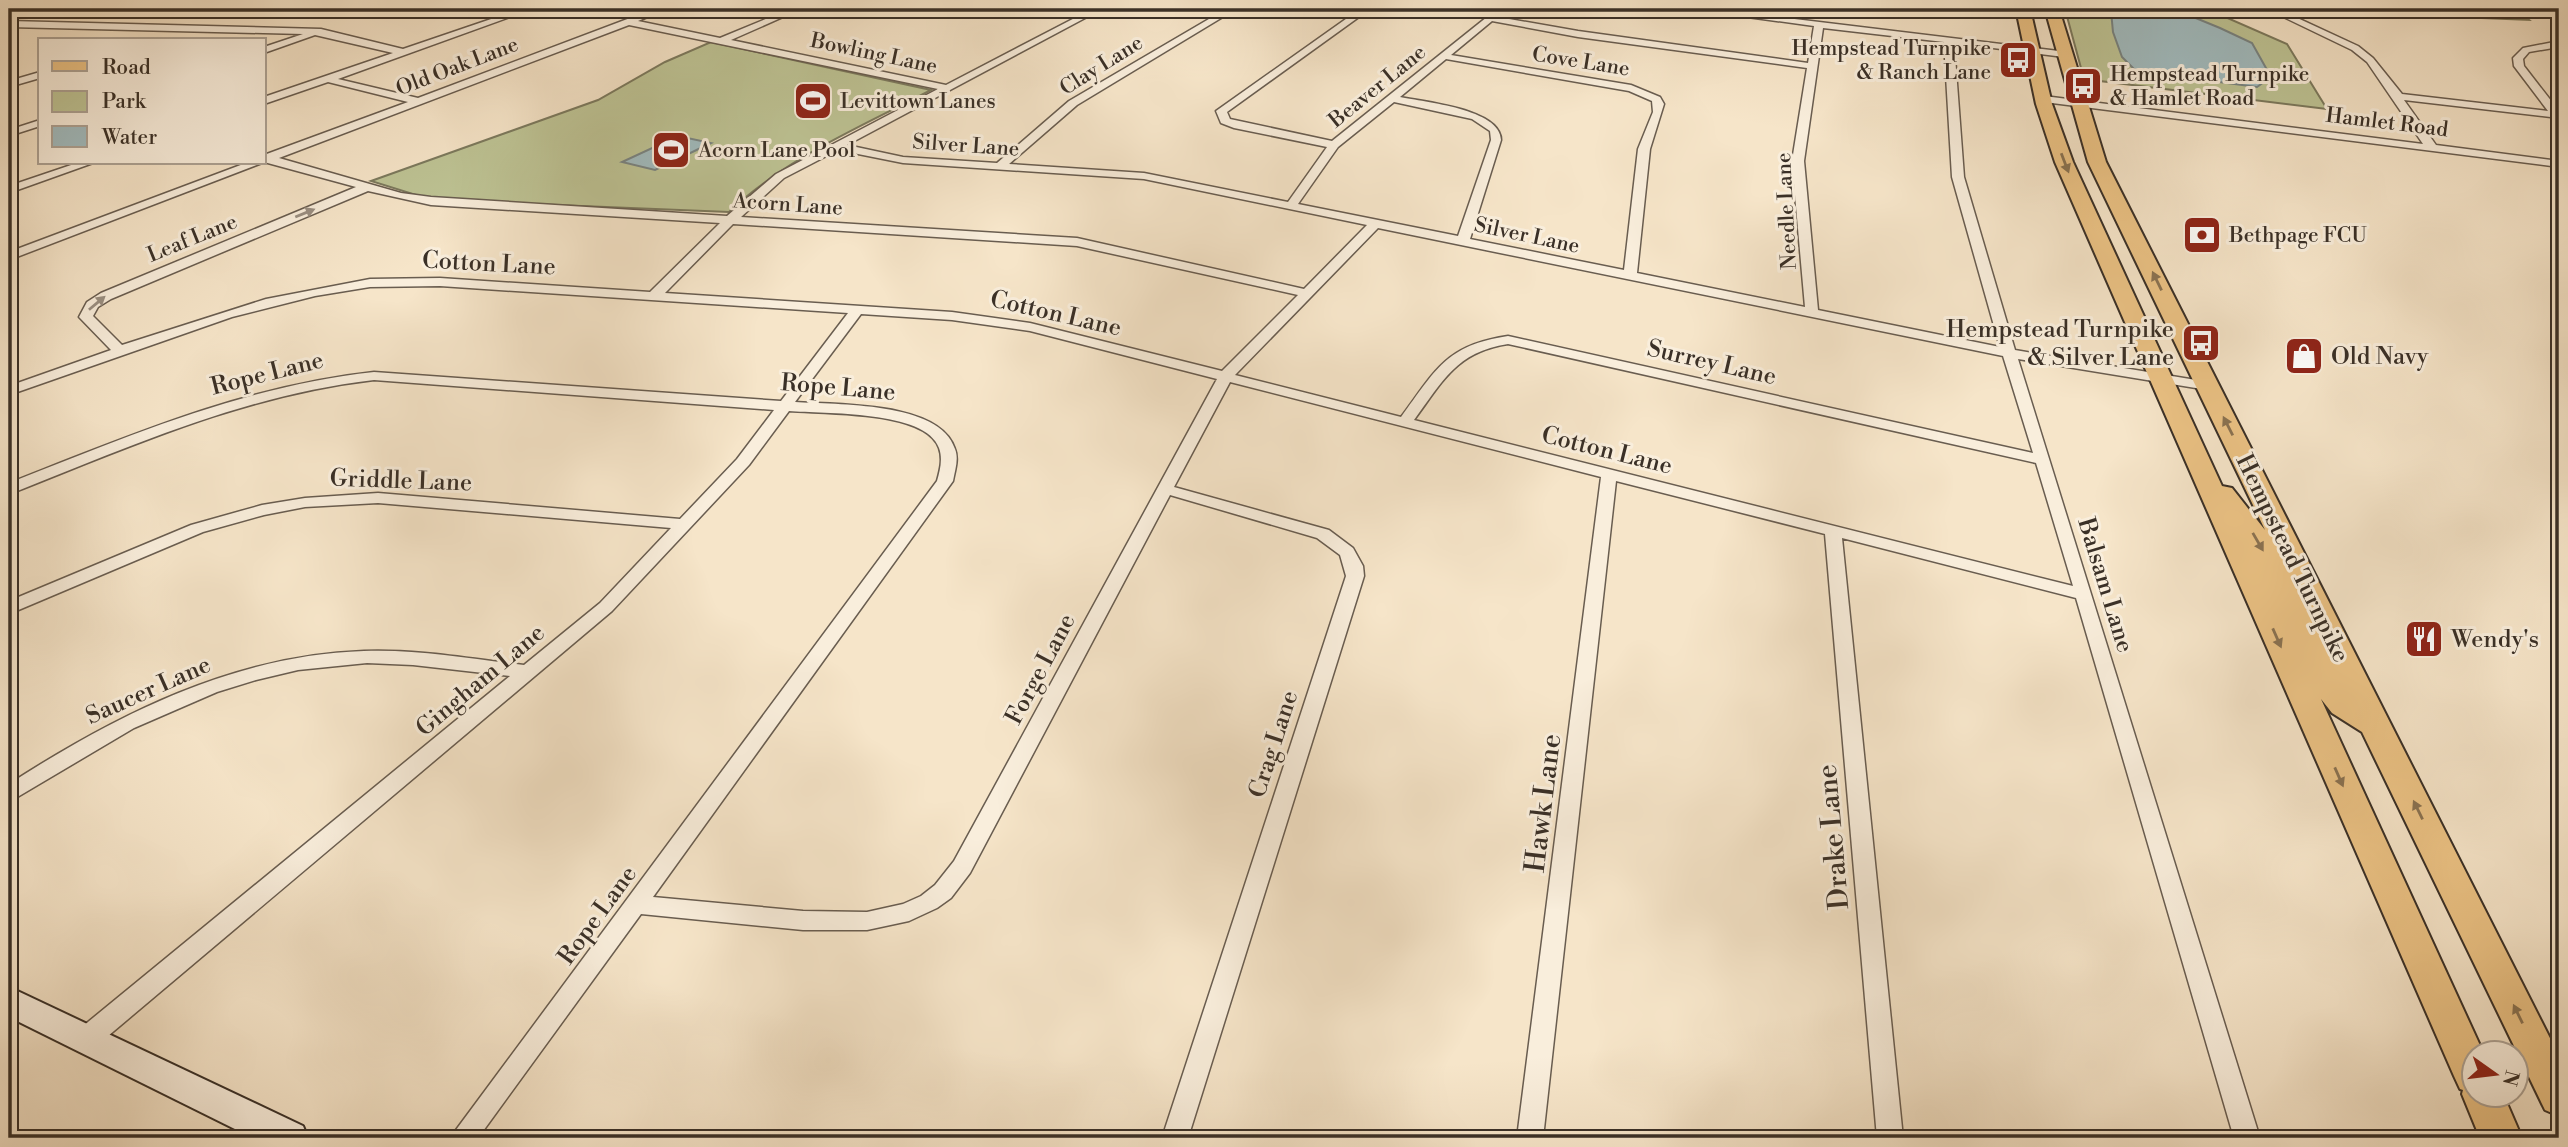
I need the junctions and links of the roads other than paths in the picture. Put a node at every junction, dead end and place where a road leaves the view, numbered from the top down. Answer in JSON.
{"nodes":[{"id":1,"x":15,"y":9,"type":"edge"},
{"id":2,"x":480,"y":9,"type":"edge"},
{"id":3,"x":528,"y":9,"type":"edge"},
{"id":4,"x":662,"y":9,"type":"edge"},
{"id":5,"x":797,"y":9,"type":"edge"},
{"id":6,"x":1098,"y":9,"type":"edge"},
{"id":7,"x":1232,"y":9,"type":"edge"},
{"id":8,"x":1366,"y":9,"type":"edge"},
{"id":9,"x":1501,"y":9,"type":"edge"},
{"id":10,"x":1693,"y":9,"type":"edge"},
{"id":11,"x":2023,"y":9,"type":"edge"},
{"id":12,"x":2052,"y":9,"type":"edge"},
{"id":13,"x":2272,"y":9,"type":"edge"},
{"id":14,"x":9,"y":11,"type":"edge"},
{"id":15,"x":509,"y":15,"type":"junction"},
{"id":16,"x":1490,"y":18,"type":"junction"},
{"id":17,"x":629,"y":22,"type":"junction"},
{"id":18,"x":9,"y":24,"type":"edge"},
{"id":19,"x":1819,"y":24,"type":"junction"},
{"id":20,"x":185,"y":27,"type":"junction"},
{"id":21,"x":321,"y":32,"type":"junction"},
{"id":22,"x":156,"y":38,"type":"edge"},
{"id":23,"x":720,"y":41,"type":"junction"},
{"id":24,"x":1949,"y":41,"type":"junction"},
{"id":25,"x":2559,"y":44,"type":"edge"},
{"id":26,"x":266,"y":49,"type":"edge"},
{"id":27,"x":2033,"y":50,"type":"junction"},
{"id":28,"x":402,"y":52,"type":"junction"},
{"id":29,"x":2064,"y":54,"type":"junction"},
{"id":30,"x":1444,"y":55,"type":"junction"},
{"id":31,"x":1812,"y":66,"type":"junction"},
{"id":32,"x":38,"y":76,"type":"edge"},
{"id":33,"x":327,"y":79,"type":"junction"},
{"id":34,"x":9,"y":84,"type":"edge"},
{"id":35,"x":947,"y":88,"type":"junction"},
{"id":36,"x":2396,"y":96,"type":"junction"},
{"id":37,"x":1391,"y":98,"type":"junction"},
{"id":38,"x":2043,"y":99,"type":"junction"},
{"id":39,"x":266,"y":100,"type":"edge"},
{"id":40,"x":417,"y":102,"type":"junction"},
{"id":41,"x":2079,"y":103,"type":"junction"},
{"id":42,"x":2558,"y":115,"type":"edge"},
{"id":43,"x":38,"y":124,"type":"edge"},
{"id":44,"x":9,"y":133,"type":"edge"},
{"id":45,"x":1334,"y":145,"type":"junction"},
{"id":46,"x":835,"y":146,"type":"junction"},
{"id":47,"x":2432,"y":148,"type":"junction"},
{"id":48,"x":266,"y":159,"type":"edge"},
{"id":49,"x":266,"y":161,"type":"edge"},
{"id":50,"x":84,"y":164,"type":"edge"},
{"id":51,"x":251,"y":164,"type":"edge"},
{"id":52,"x":2559,"y":164,"type":"edge"},
{"id":53,"x":1000,"y":166,"type":"junction"},
{"id":54,"x":367,"y":187,"type":"junction"},
{"id":55,"x":9,"y":190,"type":"edge"},
{"id":56,"x":1292,"y":206,"type":"junction"},
{"id":57,"x":730,"y":219,"type":"junction"},
{"id":58,"x":1375,"y":224,"type":"junction"},
{"id":59,"x":1463,"y":241,"type":"junction"},
{"id":60,"x":9,"y":256,"type":"edge"},
{"id":61,"x":1630,"y":275,"type":"junction"},
{"id":62,"x":1306,"y":293,"type":"junction"},
{"id":63,"x":654,"y":296,"type":"junction"},
{"id":64,"x":857,"y":310,"type":"junction"},
{"id":65,"x":1812,"y":313,"type":"junction"},
{"id":66,"x":121,"y":352,"type":"junction"},
{"id":67,"x":2010,"y":354,"type":"junction"},
{"id":68,"x":1225,"y":377,"type":"junction"},
{"id":69,"x":2162,"y":380,"type":"junction"},
{"id":70,"x":2208,"y":386,"type":"junction"},
{"id":71,"x":9,"y":391,"type":"edge"},
{"id":72,"x":785,"y":406,"type":"junction"},
{"id":73,"x":1405,"y":422,"type":"junction"},
{"id":74,"x":2042,"y":460,"type":"junction"},
{"id":75,"x":2201,"y":469,"type":"junction"},
{"id":76,"x":1609,"y":474,"type":"junction"},
{"id":77,"x":9,"y":489,"type":"edge"},
{"id":78,"x":1165,"y":489,"type":"junction"},
{"id":79,"x":683,"y":524,"type":"junction"},
{"id":80,"x":1833,"y":531,"type":"junction"},
{"id":81,"x":2082,"y":594,"type":"junction"},
{"id":82,"x":9,"y":608,"type":"edge"},
{"id":83,"x":528,"y":672,"type":"junction"},
{"id":84,"x":2311,"y":715,"type":"junction"},
{"id":85,"x":2377,"y":726,"type":"junction"},
{"id":86,"x":9,"y":794,"type":"edge"},
{"id":87,"x":636,"y":904,"type":"junction"},
{"id":88,"x":9,"y":1001,"type":"edge"},
{"id":89,"x":86,"y":1039,"type":"junction"},
{"id":90,"x":2460,"y":1047,"type":"edge"},
{"id":91,"x":2559,"y":1097,"type":"edge"},
{"id":92,"x":2488,"y":1108,"type":"edge"},
{"id":93,"x":290,"y":1138,"type":"edge"},
{"id":94,"x":463,"y":1138,"type":"edge"},
{"id":95,"x":1175,"y":1138,"type":"edge"},
{"id":96,"x":1530,"y":1138,"type":"edge"},
{"id":97,"x":1890,"y":1138,"type":"edge"},
{"id":98,"x":2247,"y":1138,"type":"edge"},
{"id":99,"x":2501,"y":1138,"type":"edge"}],
"edges":[{"from":1,"to":14,"type":"street"},
{"from":2,"to":15,"type":"street"},
{"from":3,"to":15,"type":"street"},
{"from":4,"to":17,"type":"street","name":"Old Oak Lane"},
{"from":5,"to":23,"type":"street"},
{"from":6,"to":35,"type":"street"},
{"from":7,"to":53,"type":"street","name":"Clay Lane"},
{"from":8,"to":45,"type":"street"},
{"from":9,"to":16,"type":"street","name":"Beaver Lane"},
{"from":10,"to":19,"type":"street"},
{"from":11,"to":27,"type":"main road","name":"Hempstead Turnpike"},
{"from":12,"to":29,"type":"main road","name":"Hempstead Turnpike"},
{"from":13,"to":36,"type":"street"},
{"from":15,"to":28,"type":"street"},
{"from":16,"to":30,"type":"street","name":"Beaver Lane"},
{"from":16,"to":31,"type":"street"},
{"from":17,"to":23,"type":"street","name":"Bowling Lane"},
{"from":17,"to":40,"type":"street","name":"Old Oak Lane"},
{"from":18,"to":20,"type":"street"},
{"from":19,"to":24,"type":"street"},
{"from":19,"to":31,"type":"street","name":"Needle Lane"},
{"from":20,"to":21,"type":"street"},
{"from":20,"to":22,"type":"street"},
{"from":21,"to":26,"type":"street"},
{"from":21,"to":28,"type":"street"},
{"from":23,"to":35,"type":"street","name":"Bowling Lane"},
{"from":24,"to":27,"type":"street"},
{"from":24,"to":67,"type":"street","name":"Balsam Lane"},
{"from":25,"to":42,"type":"street"},
{"from":27,"to":29,"type":"street"},
{"from":27,"to":38,"type":"main road","name":"Hempstead Turnpike"},
{"from":28,"to":33,"type":"street"},
{"from":29,"to":41,"type":"main road","name":"Hempstead Turnpike"},
{"from":30,"to":37,"type":"street","name":"Beaver Lane"},
{"from":30,"to":61,"type":"street","name":"Cove Lane"},
{"from":31,"to":65,"type":"street","name":"Needle Lane"},
{"from":32,"to":34,"type":"street"},
{"from":33,"to":39,"type":"street"},
{"from":33,"to":40,"type":"street"},
{"from":35,"to":46,"type":"street"},
{"from":36,"to":42,"type":"street"},
{"from":36,"to":47,"type":"street"},
{"from":37,"to":45,"type":"street","name":"Beaver Lane"},
{"from":37,"to":59,"type":"street"},
{"from":38,"to":41,"type":"street","name":"Hamlet Road"},
{"from":38,"to":69,"type":"main road","name":"Hempstead Turnpike","one_way":true},
{"from":40,"to":48,"type":"street","name":"Old Oak Lane"},
{"from":41,"to":47,"type":"street","name":"Hamlet Road"},
{"from":70,"to":41,"type":"main road","name":"Hempstead Turnpike","one_way":true},
{"from":43,"to":44,"type":"street"},
{"from":45,"to":56,"type":"street","name":"Beaver Lane"},
{"from":46,"to":53,"type":"street","name":"Silver Lane"},
{"from":46,"to":57,"type":"street"},
{"from":47,"to":52,"type":"street","name":"Hamlet Road"},
{"from":49,"to":54,"type":"street","name":"Acorn Lane"},
{"from":50,"to":55,"type":"street"},
{"from":51,"to":60,"type":"street","name":"Old Oak Lane"},
{"from":53,"to":56,"type":"street","name":"Silver Lane"},
{"from":54,"to":57,"type":"street","name":"Acorn Lane"},
{"from":66,"to":54,"type":"street","name":"Leaf Lane","one_way":true},
{"from":56,"to":58,"type":"street","name":"Silver Lane"},
{"from":57,"to":62,"type":"street","name":"Acorn Lane"},
{"from":57,"to":63,"type":"street"},
{"from":58,"to":59,"type":"street","name":"Silver Lane"},
{"from":58,"to":62,"type":"street","name":"Forge Lane"},
{"from":59,"to":61,"type":"street","name":"Silver Lane"},
{"from":61,"to":65,"type":"street","name":"Silver Lane"},
{"from":62,"to":68,"type":"street","name":"Forge Lane"},
{"from":63,"to":64,"type":"street","name":"Cotton Lane"},
{"from":63,"to":66,"type":"street","name":"Cotton Lane"},
{"from":64,"to":68,"type":"street","name":"Cotton Lane"},
{"from":64,"to":72,"type":"street","name":"Gingham Lane"},
{"from":65,"to":67,"type":"street","name":"Silver Lane"},
{"from":66,"to":71,"type":"street","name":"Cotton Lane"},
{"from":67,"to":69,"type":"street","name":"Silver Lane"},
{"from":67,"to":74,"type":"street","name":"Balsam Lane"},
{"from":68,"to":73,"type":"street","name":"Cotton Lane"},
{"from":68,"to":78,"type":"street","name":"Forge Lane"},
{"from":69,"to":70,"type":"street","name":"Silver Lane"},
{"from":69,"to":75,"type":"main road","name":"Hempstead Turnpike"},
{"from":85,"to":70,"type":"main road","name":"Hempstead Turnpike","one_way":true},
{"from":72,"to":77,"type":"street","name":"Rope Lane"},
{"from":72,"to":79,"type":"street","name":"Gingham Lane"},
{"from":72,"to":87,"type":"street","name":"Rope Lane"},
{"from":73,"to":74,"type":"street","name":"Surrey Lane"},
{"from":73,"to":76,"type":"street","name":"Cotton Lane"},
{"from":74,"to":81,"type":"street","name":"Balsam Lane"},
{"from":75,"to":84,"type":"main road","name":"Hempstead Turnpike","one_way":true},
{"from":75,"to":85,"type":"main road","one_way":true},
{"from":76,"to":80,"type":"street","name":"Cotton Lane"},
{"from":76,"to":96,"type":"street","name":"Hawk Lane"},
{"from":78,"to":87,"type":"street","name":"Forge Lane"},
{"from":78,"to":95,"type":"street","name":"Crag Lane"},
{"from":79,"to":82,"type":"street","name":"Griddle Lane"},
{"from":79,"to":83,"type":"street","name":"Gingham Lane"},
{"from":80,"to":81,"type":"street","name":"Cotton Lane"},
{"from":80,"to":97,"type":"street","name":"Drake Lane"},
{"from":81,"to":98,"type":"street","name":"Balsam Lane"},
{"from":83,"to":86,"type":"street","name":"Saucer Lane"},
{"from":83,"to":89,"type":"street","name":"Gingham Lane"},
{"from":84,"to":85,"type":"main road"},
{"from":84,"to":90,"type":"main road","name":"Hempstead Turnpike","one_way":true},
{"from":91,"to":85,"type":"main road","name":"Hempstead Turnpike","one_way":true},
{"from":87,"to":94,"type":"street","name":"Rope Lane"},
{"from":88,"to":89,"type":"main road"},
{"from":89,"to":93,"type":"main road"},
{"from":92,"to":99,"type":"main road"}]}
